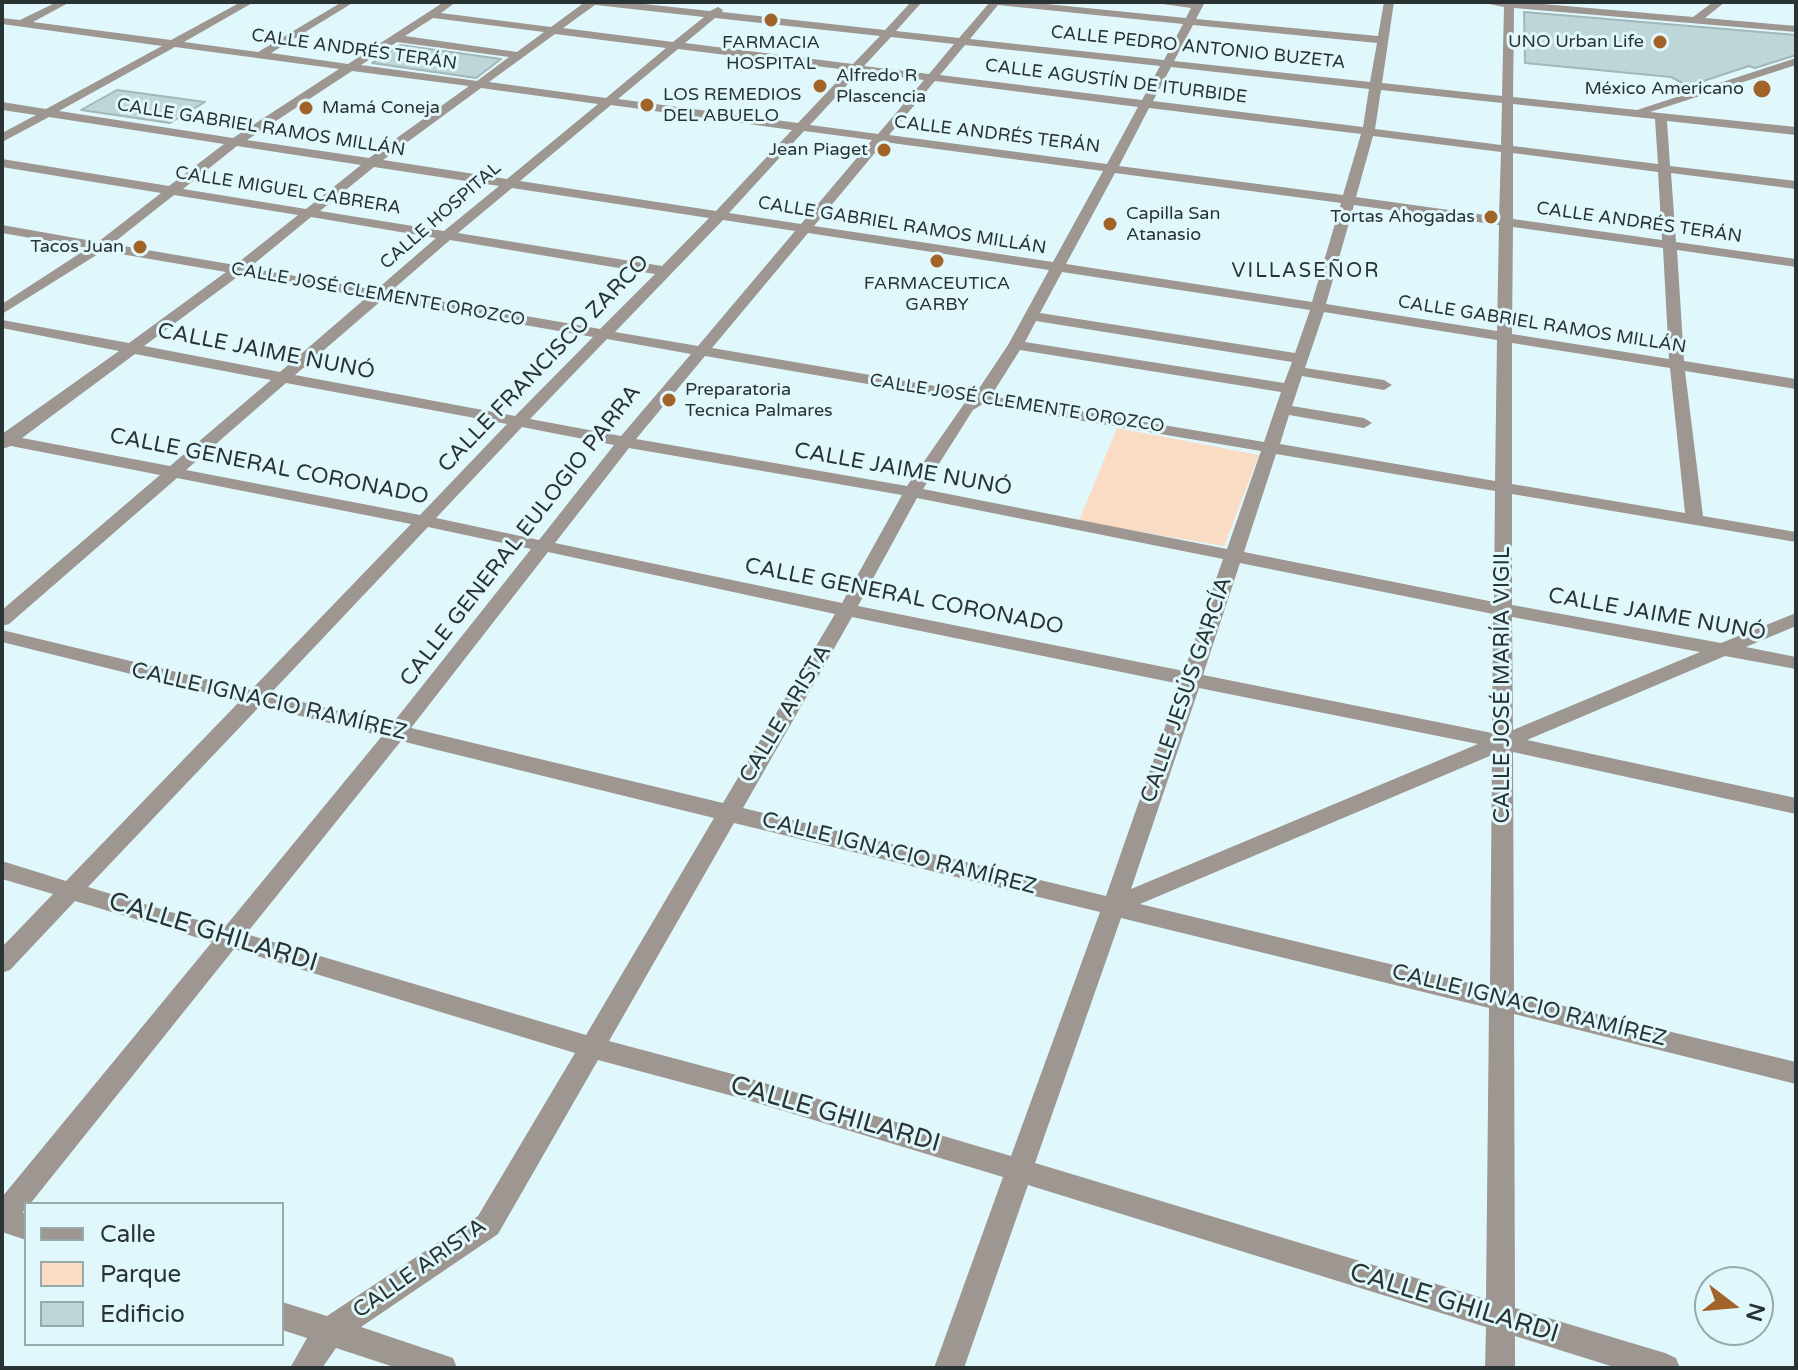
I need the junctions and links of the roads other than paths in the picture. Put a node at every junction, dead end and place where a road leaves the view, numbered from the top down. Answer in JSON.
{"nodes":[{"id":1,"x":65,"y":2,"type":"edge"},
{"id":2,"x":249,"y":2,"type":"edge"},
{"id":3,"x":349,"y":2,"type":"edge"},
{"id":4,"x":451,"y":2,"type":"edge"},
{"id":5,"x":594,"y":2,"type":"edge"},
{"id":6,"x":727,"y":2,"type":"edge"},
{"id":7,"x":917,"y":2,"type":"edge"},
{"id":8,"x":995,"y":2,"type":"edge"},
{"id":9,"x":1100,"y":2,"type":"edge"},
{"id":10,"x":1154,"y":2,"type":"edge"},
{"id":11,"x":1389,"y":2,"type":"edge"},
{"id":12,"x":1484,"y":2,"type":"edge"},
{"id":13,"x":1720,"y":2,"type":"edge"},
{"id":14,"x":1509,"y":3,"type":"edge"},
{"id":15,"x":1199,"y":4,"type":"edge"},
{"id":16,"x":713,"y":14,"type":"junction"},
{"id":17,"x":1093,"y":14,"type":"junction"},
{"id":18,"x":431,"y":15,"type":"junction"},
{"id":19,"x":1695,"y":20,"type":"junction"},
{"id":20,"x":2,"y":21,"type":"edge"},
{"id":21,"x":21,"y":23,"type":"junction"},
{"id":22,"x":1190,"y":23,"type":"junction"},
{"id":23,"x":1796,"y":29,"type":"edge"},
{"id":24,"x":552,"y":30,"type":"junction"},
{"id":25,"x":2,"y":32,"type":"edge"},
{"id":26,"x":888,"y":33,"type":"junction"},
{"id":27,"x":394,"y":38,"type":"junction"},
{"id":28,"x":1381,"y":40,"type":"junction"},
{"id":29,"x":962,"y":41,"type":"junction"},
{"id":30,"x":174,"y":43,"type":"junction"},
{"id":31,"x":674,"y":45,"type":"junction"},
{"id":32,"x":260,"y":55,"type":"junction"},
{"id":33,"x":517,"y":55,"type":"junction"},
{"id":34,"x":1796,"y":61,"type":"edge"},
{"id":35,"x":1168,"y":64,"type":"junction"},
{"id":36,"x":348,"y":67,"type":"junction"},
{"id":37,"x":857,"y":68,"type":"junction"},
{"id":38,"x":933,"y":77,"type":"junction"},
{"id":39,"x":475,"y":85,"type":"junction"},
{"id":40,"x":1374,"y":85,"type":"junction"},
{"id":41,"x":1507,"y":100,"type":"junction"},
{"id":42,"x":606,"y":102,"type":"junction"},
{"id":43,"x":1144,"y":104,"type":"junction"},
{"id":44,"x":2,"y":106,"type":"edge"},
{"id":45,"x":48,"y":113,"type":"junction"},
{"id":46,"x":1631,"y":113,"type":"junction"},
{"id":47,"x":1661,"y":116,"type":"junction"},
{"id":48,"x":801,"y":128,"type":"junction"},
{"id":49,"x":1796,"y":131,"type":"edge"},
{"id":50,"x":1368,"y":132,"type":"junction"},
{"id":51,"x":2,"y":138,"type":"edge"},
{"id":52,"x":880,"y":138,"type":"junction"},
{"id":53,"x":233,"y":143,"type":"junction"},
{"id":54,"x":1506,"y":149,"type":"junction"},
{"id":55,"x":2,"y":163,"type":"edge"},
{"id":56,"x":371,"y":163,"type":"junction"},
{"id":57,"x":1110,"y":168,"type":"junction"},
{"id":58,"x":1663,"y":169,"type":"junction"},
{"id":59,"x":509,"y":184,"type":"junction"},
{"id":60,"x":1796,"y":185,"type":"edge"},
{"id":61,"x":171,"y":191,"type":"junction"},
{"id":62,"x":1349,"y":200,"type":"junction"},
{"id":63,"x":311,"y":213,"type":"junction"},
{"id":64,"x":718,"y":217,"type":"junction"},
{"id":65,"x":1505,"y":223,"type":"junction"},
{"id":66,"x":2,"y":229,"type":"edge"},
{"id":67,"x":807,"y":229,"type":"junction"},
{"id":68,"x":449,"y":234,"type":"junction"},
{"id":69,"x":101,"y":246,"type":"junction"},
{"id":70,"x":1671,"y":246,"type":"junction"},
{"id":71,"x":1796,"y":263,"type":"edge"},
{"id":72,"x":1057,"y":268,"type":"junction"},
{"id":73,"x":238,"y":270,"type":"junction"},
{"id":74,"x":664,"y":271,"type":"junction"},
{"id":75,"x":381,"y":295,"type":"junction"},
{"id":76,"x":1318,"y":307,"type":"junction"},
{"id":77,"x":2,"y":310,"type":"edge"},
{"id":78,"x":1031,"y":316,"type":"junction"},
{"id":79,"x":2,"y":324,"type":"edge"},
{"id":80,"x":603,"y":334,"type":"junction"},
{"id":81,"x":1503,"y":337,"type":"junction"},
{"id":82,"x":1016,"y":345,"type":"junction"},
{"id":83,"x":132,"y":349,"type":"junction"},
{"id":84,"x":700,"y":351,"type":"junction"},
{"id":85,"x":1677,"y":365,"type":"junction"},
{"id":86,"x":285,"y":378,"type":"junction"},
{"id":87,"x":1293,"y":382,"type":"junction"},
{"id":88,"x":1796,"y":384,"type":"edge"},
{"id":89,"x":1384,"y":385,"type":"dead end"},
{"id":90,"x":981,"y":398,"type":"junction"},
{"id":91,"x":519,"y":421,"type":"junction"},
{"id":92,"x":1364,"y":423,"type":"dead end"},
{"id":93,"x":4,"y":441,"type":"edge"},
{"id":94,"x":625,"y":442,"type":"junction"},
{"id":95,"x":1272,"y":446,"type":"junction"},
{"id":96,"x":173,"y":473,"type":"junction"},
{"id":97,"x":1505,"y":486,"type":"junction"},
{"id":98,"x":912,"y":492,"type":"junction"},
{"id":99,"x":1694,"y":517,"type":"junction"},
{"id":100,"x":425,"y":521,"type":"junction"},
{"id":101,"x":1796,"y":537,"type":"edge"},
{"id":102,"x":541,"y":547,"type":"junction"},
{"id":103,"x":1232,"y":555,"type":"junction"},
{"id":104,"x":1503,"y":609,"type":"junction"},
{"id":105,"x":847,"y":610,"type":"junction"},
{"id":106,"x":1796,"y":619,"type":"edge"},
{"id":107,"x":2,"y":620,"type":"edge"},
{"id":108,"x":2,"y":636,"type":"edge"},
{"id":109,"x":1721,"y":648,"type":"junction"},
{"id":110,"x":1796,"y":663,"type":"edge"},
{"id":111,"x":1192,"y":679,"type":"junction"},
{"id":112,"x":255,"y":700,"type":"junction"},
{"id":113,"x":397,"y":732,"type":"junction"},
{"id":114,"x":1502,"y":742,"type":"junction"},
{"id":115,"x":1796,"y":806,"type":"edge"},
{"id":116,"x":728,"y":812,"type":"junction"},
{"id":117,"x":2,"y":870,"type":"edge"},
{"id":118,"x":73,"y":890,"type":"junction"},
{"id":119,"x":1113,"y":906,"type":"junction"},
{"id":120,"x":230,"y":938,"type":"junction"},
{"id":121,"x":2,"y":963,"type":"edge"},
{"id":122,"x":1502,"y":999,"type":"junction"},
{"id":123,"x":594,"y":1048,"type":"junction"},
{"id":124,"x":1796,"y":1073,"type":"edge"},
{"id":125,"x":1019,"y":1170,"type":"junction"},
{"id":126,"x":2,"y":1218,"type":"edge"},
{"id":127,"x":24,"y":1226,"type":"edge"},
{"id":128,"x":284,"y":1317,"type":"edge"},
{"id":129,"x":1500,"y":1319,"type":"junction"},
{"id":130,"x":329,"y":1332,"type":"junction"},
{"id":131,"x":305,"y":1368,"type":"edge"},
{"id":132,"x":442,"y":1368,"type":"edge"},
{"id":133,"x":949,"y":1368,"type":"edge"},
{"id":134,"x":1500,"y":1368,"type":"edge"},
{"id":135,"x":1665,"y":1368,"type":"edge"}],
"edges":[{"from":1,"to":21,"type":"street"},
{"from":2,"to":30,"type":"street"},
{"from":3,"to":32,"type":"street"},
{"from":4,"to":18,"type":"street"},
{"from":5,"to":16,"type":"street","name":"CALLE PEDRO ANTONIO BUZETA"},
{"from":5,"to":24,"type":"street"},
{"from":6,"to":16,"type":"street","name":"CALLE HOSPITAL"},
{"from":7,"to":26,"type":"street","name":"CALLE FRANCISCO ZARCO"},
{"from":8,"to":17,"type":"street"},
{"from":8,"to":29,"type":"street","name":"CALLE GENERAL EULOGIO PARRA"},
{"from":9,"to":17,"type":"street"},
{"from":10,"to":15,"type":"street"},
{"from":11,"to":28,"type":"street","name":"CALLE JESÚS GARCÍA"},
{"from":12,"to":14,"type":"street"},
{"from":13,"to":19,"type":"street"},
{"from":14,"to":19,"type":"street"},
{"from":14,"to":41,"type":"street","name":"CALLE JOSÉ MARÍA VIGIL"},
{"from":15,"to":22,"type":"street","name":"CALLE ARISTA"},
{"from":16,"to":26,"type":"street","name":"CALLE PEDRO ANTONIO BUZETA"},
{"from":16,"to":31,"type":"street","name":"CALLE HOSPITAL"},
{"from":17,"to":22,"type":"street"},
{"from":18,"to":24,"type":"street","name":"CALLE AGUSTÍN DE ITURBIDE"},
{"from":18,"to":27,"type":"street"},
{"from":19,"to":23,"type":"street"},
{"from":20,"to":21,"type":"street","name":"CALLE ANDRÉS TERÁN"},
{"from":21,"to":25,"type":"street"},
{"from":21,"to":30,"type":"street","name":"CALLE ANDRÉS TERÁN"},
{"from":22,"to":28,"type":"street"},
{"from":22,"to":35,"type":"street","name":"CALLE ARISTA"},
{"from":24,"to":31,"type":"street","name":"CALLE AGUSTÍN DE ITURBIDE"},
{"from":24,"to":33,"type":"street"},
{"from":26,"to":29,"type":"street","name":"CALLE PEDRO ANTONIO BUZETA"},
{"from":26,"to":37,"type":"street","name":"CALLE FRANCISCO ZARCO"},
{"from":27,"to":33,"type":"street"},
{"from":27,"to":36,"type":"street"},
{"from":28,"to":40,"type":"street","name":"CALLE JESÚS GARCÍA"},
{"from":29,"to":35,"type":"street","name":"CALLE PEDRO ANTONIO BUZETA"},
{"from":29,"to":38,"type":"street","name":"CALLE GENERAL EULOGIO PARRA"},
{"from":30,"to":32,"type":"street","name":"CALLE ANDRÉS TERÁN"},
{"from":30,"to":45,"type":"street"},
{"from":31,"to":37,"type":"street","name":"CALLE AGUSTÍN DE ITURBIDE"},
{"from":31,"to":42,"type":"street","name":"CALLE HOSPITAL"},
{"from":32,"to":36,"type":"street","name":"CALLE ANDRÉS TERÁN"},
{"from":33,"to":39,"type":"street"},
{"from":34,"to":46,"type":"street"},
{"from":35,"to":40,"type":"street","name":"CALLE PEDRO ANTONIO BUZETA"},
{"from":35,"to":43,"type":"street","name":"CALLE ARISTA"},
{"from":36,"to":39,"type":"street","name":"CALLE ANDRÉS TERÁN"},
{"from":36,"to":53,"type":"street"},
{"from":37,"to":38,"type":"street","name":"CALLE AGUSTÍN DE ITURBIDE"},
{"from":37,"to":48,"type":"street","name":"CALLE FRANCISCO ZARCO"},
{"from":38,"to":43,"type":"street","name":"CALLE AGUSTÍN DE ITURBIDE"},
{"from":38,"to":52,"type":"street","name":"CALLE GENERAL EULOGIO PARRA"},
{"from":39,"to":42,"type":"street","name":"CALLE ANDRÉS TERÁN"},
{"from":39,"to":56,"type":"street"},
{"from":40,"to":41,"type":"street","name":"CALLE PEDRO ANTONIO BUZETA"},
{"from":40,"to":50,"type":"street","name":"CALLE JESÚS GARCÍA"},
{"from":41,"to":46,"type":"street","name":"CALLE PEDRO ANTONIO BUZETA"},
{"from":41,"to":54,"type":"street","name":"CALLE JOSÉ MARÍA VIGIL"},
{"from":42,"to":48,"type":"street","name":"CALLE ANDRÉS TERÁN"},
{"from":42,"to":59,"type":"street","name":"CALLE HOSPITAL"},
{"from":43,"to":50,"type":"street","name":"CALLE AGUSTÍN DE ITURBIDE"},
{"from":43,"to":57,"type":"street","name":"CALLE ARISTA"},
{"from":44,"to":45,"type":"street","name":"CALLE GABRIEL RAMOS MILLÁN"},
{"from":45,"to":51,"type":"street"},
{"from":45,"to":53,"type":"street","name":"CALLE GABRIEL RAMOS MILLÁN"},
{"from":46,"to":47,"type":"street","name":"CALLE PEDRO ANTONIO BUZETA"},
{"from":47,"to":49,"type":"street","name":"CALLE PEDRO ANTONIO BUZETA"},
{"from":47,"to":58,"type":"street"},
{"from":48,"to":52,"type":"street","name":"CALLE ANDRÉS TERÁN"},
{"from":48,"to":64,"type":"street","name":"CALLE FRANCISCO ZARCO"},
{"from":50,"to":54,"type":"street","name":"CALLE AGUSTÍN DE ITURBIDE"},
{"from":50,"to":62,"type":"street","name":"CALLE JESÚS GARCÍA"},
{"from":52,"to":57,"type":"street","name":"CALLE ANDRÉS TERÁN"},
{"from":52,"to":67,"type":"street","name":"CALLE GENERAL EULOGIO PARRA"},
{"from":53,"to":56,"type":"street","name":"CALLE GABRIEL RAMOS MILLÁN"},
{"from":53,"to":61,"type":"street"},
{"from":54,"to":58,"type":"street","name":"CALLE AGUSTÍN DE ITURBIDE"},
{"from":54,"to":65,"type":"street","name":"CALLE JOSÉ MARÍA VIGIL"},
{"from":55,"to":61,"type":"street","name":"CALLE MIGUEL CABRERA"},
{"from":56,"to":59,"type":"street","name":"CALLE GABRIEL RAMOS MILLÁN"},
{"from":56,"to":63,"type":"street"},
{"from":57,"to":62,"type":"street","name":"CALLE ANDRÉS TERÁN"},
{"from":57,"to":72,"type":"street","name":"CALLE ARISTA"},
{"from":58,"to":60,"type":"street","name":"CALLE AGUSTÍN DE ITURBIDE"},
{"from":58,"to":70,"type":"street"},
{"from":59,"to":64,"type":"street","name":"CALLE GABRIEL RAMOS MILLÁN"},
{"from":59,"to":68,"type":"street","name":"CALLE HOSPITAL"},
{"from":61,"to":63,"type":"street","name":"CALLE MIGUEL CABRERA"},
{"from":61,"to":69,"type":"street"},
{"from":62,"to":65,"type":"street","name":"CALLE ANDRÉS TERÁN"},
{"from":62,"to":76,"type":"street","name":"CALLE JESÚS GARCÍA"},
{"from":63,"to":68,"type":"street","name":"CALLE MIGUEL CABRERA"},
{"from":63,"to":73,"type":"street"},
{"from":64,"to":67,"type":"street","name":"CALLE GABRIEL RAMOS MILLÁN"},
{"from":64,"to":74,"type":"street","name":"CALLE FRANCISCO ZARCO"},
{"from":65,"to":70,"type":"street","name":"CALLE ANDRÉS TERÁN"},
{"from":65,"to":81,"type":"street","name":"CALLE JOSÉ MARÍA VIGIL"},
{"from":66,"to":69,"type":"street","name":"CALLE JOSÉ CLEMENTE OROZCO"},
{"from":67,"to":72,"type":"street","name":"CALLE GABRIEL RAMOS MILLÁN"},
{"from":67,"to":84,"type":"street","name":"CALLE GENERAL EULOGIO PARRA"},
{"from":68,"to":74,"type":"street","name":"CALLE MIGUEL CABRERA"},
{"from":68,"to":75,"type":"street","name":"CALLE HOSPITAL"},
{"from":69,"to":73,"type":"street","name":"CALLE JOSÉ CLEMENTE OROZCO"},
{"from":69,"to":77,"type":"street"},
{"from":70,"to":71,"type":"street","name":"CALLE ANDRÉS TERÁN"},
{"from":70,"to":85,"type":"street"},
{"from":72,"to":76,"type":"street","name":"CALLE GABRIEL RAMOS MILLÁN"},
{"from":72,"to":78,"type":"street","name":"CALLE ARISTA"},
{"from":73,"to":75,"type":"street","name":"CALLE JOSÉ CLEMENTE OROZCO"},
{"from":73,"to":83,"type":"street"},
{"from":74,"to":80,"type":"street","name":"CALLE FRANCISCO ZARCO"},
{"from":75,"to":80,"type":"street","name":"CALLE JOSÉ CLEMENTE OROZCO"},
{"from":75,"to":86,"type":"street","name":"CALLE HOSPITAL"},
{"from":76,"to":81,"type":"street","name":"CALLE GABRIEL RAMOS MILLÁN"},
{"from":76,"to":87,"type":"street","name":"CALLE JESÚS GARCÍA"},
{"from":78,"to":82,"type":"street","name":"CALLE ARISTA"},
{"from":78,"to":87,"type":"street"},
{"from":79,"to":83,"type":"street","name":"CALLE JAIME NUNÓ"},
{"from":80,"to":84,"type":"street","name":"CALLE JOSÉ CLEMENTE OROZCO"},
{"from":80,"to":91,"type":"street","name":"CALLE FRANCISCO ZARCO"},
{"from":81,"to":85,"type":"street","name":"CALLE GABRIEL RAMOS MILLÁN"},
{"from":81,"to":97,"type":"street","name":"CALLE JOSÉ MARÍA VIGIL"},
{"from":82,"to":87,"type":"street"},
{"from":82,"to":90,"type":"street","name":"CALLE ARISTA"},
{"from":83,"to":86,"type":"street","name":"CALLE JAIME NUNÓ"},
{"from":83,"to":93,"type":"street"},
{"from":84,"to":90,"type":"street","name":"CALLE JOSÉ CLEMENTE OROZCO"},
{"from":84,"to":94,"type":"street","name":"CALLE GENERAL EULOGIO PARRA"},
{"from":85,"to":88,"type":"street","name":"CALLE GABRIEL RAMOS MILLÁN"},
{"from":85,"to":99,"type":"street"},
{"from":86,"to":91,"type":"street","name":"CALLE JAIME NUNÓ"},
{"from":86,"to":96,"type":"street","name":"CALLE HOSPITAL"},
{"from":87,"to":89,"type":"street"},
{"from":87,"to":92,"type":"street"},
{"from":87,"to":95,"type":"street","name":"CALLE JESÚS GARCÍA"},
{"from":90,"to":95,"type":"street","name":"CALLE JOSÉ CLEMENTE OROZCO"},
{"from":90,"to":98,"type":"street","name":"CALLE ARISTA"},
{"from":91,"to":94,"type":"street","name":"CALLE JAIME NUNÓ"},
{"from":91,"to":100,"type":"street","name":"CALLE FRANCISCO ZARCO"},
{"from":93,"to":96,"type":"street","name":"CALLE GENERAL CORONADO"},
{"from":94,"to":98,"type":"street","name":"CALLE JAIME NUNÓ"},
{"from":94,"to":102,"type":"street","name":"CALLE GENERAL EULOGIO PARRA"},
{"from":95,"to":97,"type":"street","name":"CALLE JOSÉ CLEMENTE OROZCO"},
{"from":95,"to":103,"type":"street","name":"CALLE JESÚS GARCÍA"},
{"from":96,"to":100,"type":"street","name":"CALLE GENERAL CORONADO"},
{"from":96,"to":107,"type":"street","name":"CALLE HOSPITAL"},
{"from":97,"to":99,"type":"street","name":"CALLE JOSÉ CLEMENTE OROZCO"},
{"from":97,"to":104,"type":"street","name":"CALLE JOSÉ MARÍA VIGIL"},
{"from":98,"to":103,"type":"street","name":"CALLE JAIME NUNÓ"},
{"from":98,"to":105,"type":"street","name":"CALLE ARISTA"},
{"from":99,"to":101,"type":"street","name":"CALLE JOSÉ CLEMENTE OROZCO"},
{"from":100,"to":102,"type":"street","name":"CALLE GENERAL CORONADO"},
{"from":100,"to":112,"type":"street","name":"CALLE FRANCISCO ZARCO"},
{"from":102,"to":105,"type":"street","name":"CALLE GENERAL CORONADO"},
{"from":102,"to":113,"type":"street","name":"CALLE GENERAL EULOGIO PARRA"},
{"from":103,"to":104,"type":"street","name":"CALLE JAIME NUNÓ"},
{"from":103,"to":111,"type":"street","name":"CALLE JESÚS GARCÍA"},
{"from":104,"to":109,"type":"street","name":"CALLE JAIME NUNÓ"},
{"from":104,"to":114,"type":"street","name":"CALLE JOSÉ MARÍA VIGIL"},
{"from":105,"to":111,"type":"street","name":"CALLE GENERAL CORONADO"},
{"from":105,"to":116,"type":"street","name":"CALLE ARISTA"},
{"from":106,"to":109,"type":"street"},
{"from":108,"to":112,"type":"street","name":"CALLE IGNACIO RAMÍREZ"},
{"from":109,"to":110,"type":"street","name":"CALLE JAIME NUNÓ"},
{"from":109,"to":114,"type":"street"},
{"from":111,"to":114,"type":"street","name":"CALLE GENERAL CORONADO"},
{"from":111,"to":119,"type":"street","name":"CALLE JESÚS GARCÍA"},
{"from":112,"to":113,"type":"street","name":"CALLE IGNACIO RAMÍREZ"},
{"from":112,"to":118,"type":"street","name":"CALLE FRANCISCO ZARCO"},
{"from":113,"to":116,"type":"street","name":"CALLE IGNACIO RAMÍREZ"},
{"from":113,"to":120,"type":"street","name":"CALLE GENERAL EULOGIO PARRA"},
{"from":114,"to":115,"type":"street","name":"CALLE GENERAL CORONADO"},
{"from":114,"to":119,"type":"street"},
{"from":114,"to":122,"type":"street","name":"CALLE JOSÉ MARÍA VIGIL"},
{"from":116,"to":119,"type":"street","name":"CALLE IGNACIO RAMÍREZ"},
{"from":116,"to":123,"type":"street","name":"CALLE ARISTA"},
{"from":117,"to":118,"type":"street","name":"CALLE GHILARDI"},
{"from":118,"to":120,"type":"street","name":"CALLE GHILARDI"},
{"from":118,"to":121,"type":"street","name":"CALLE FRANCISCO ZARCO"},
{"from":119,"to":122,"type":"street","name":"CALLE IGNACIO RAMÍREZ"},
{"from":119,"to":125,"type":"street","name":"CALLE JESÚS GARCÍA"},
{"from":120,"to":123,"type":"street","name":"CALLE GHILARDI"},
{"from":120,"to":126,"type":"street","name":"CALLE GENERAL EULOGIO PARRA"},
{"from":122,"to":124,"type":"street","name":"CALLE IGNACIO RAMÍREZ"},
{"from":122,"to":129,"type":"street","name":"CALLE JOSÉ MARÍA VIGIL"},
{"from":123,"to":125,"type":"street","name":"CALLE GHILARDI"},
{"from":123,"to":130,"type":"street","name":"CALLE ARISTA"},
{"from":125,"to":129,"type":"street","name":"CALLE GHILARDI"},
{"from":125,"to":133,"type":"street","name":"CALLE JESÚS GARCÍA"},
{"from":126,"to":127,"type":"street"},
{"from":128,"to":130,"type":"street"},
{"from":129,"to":134,"type":"street","name":"CALLE JOSÉ MARÍA VIGIL"},
{"from":129,"to":135,"type":"street","name":"CALLE GHILARDI"},
{"from":130,"to":131,"type":"street","name":"CALLE ARISTA"},
{"from":130,"to":132,"type":"street"}]}
